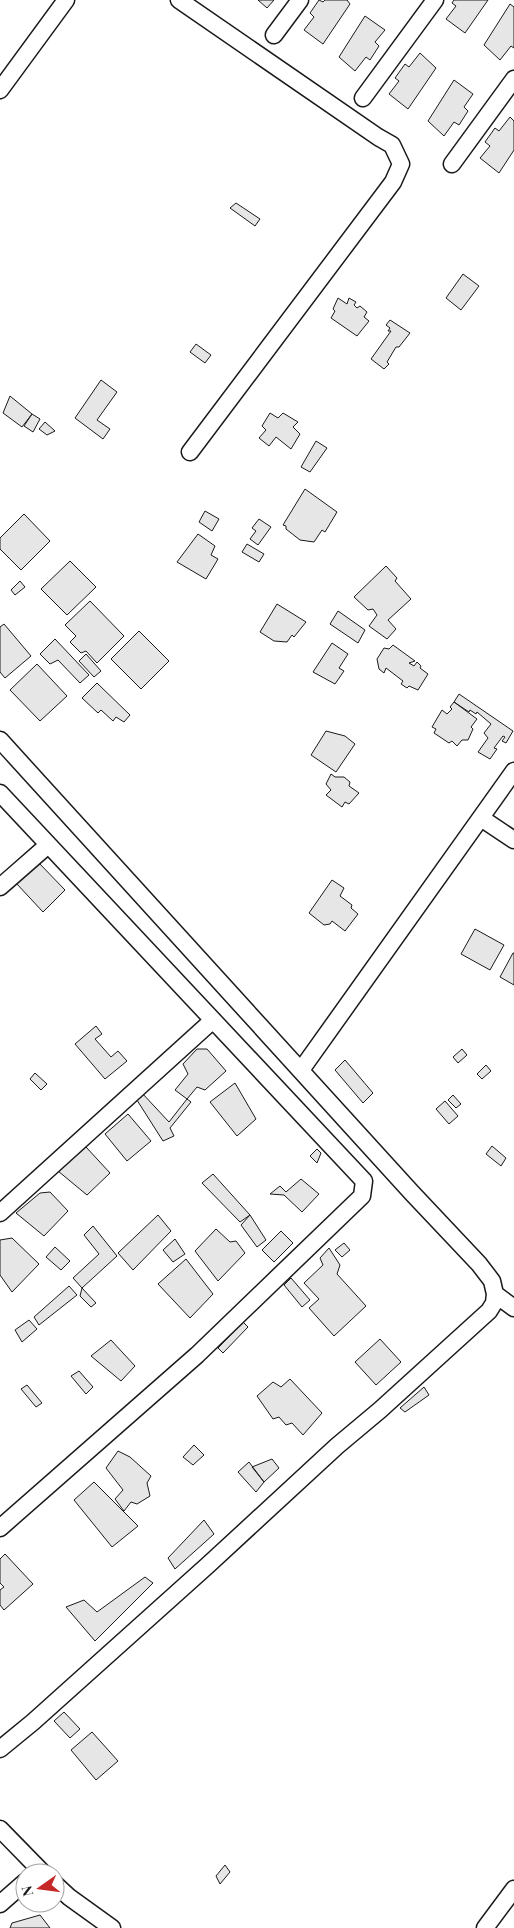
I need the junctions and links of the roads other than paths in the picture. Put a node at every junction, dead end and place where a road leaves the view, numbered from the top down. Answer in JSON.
{"nodes":[{"id":1,"x":66,"y":0,"type":"edge"},
{"id":2,"x":179,"y":0,"type":"edge"},
{"id":3,"x":300,"y":0,"type":"edge"},
{"id":4,"x":435,"y":0,"type":"edge"},
{"id":5,"x":274,"y":35,"type":"dead end"},
{"id":6,"x":514,"y":79,"type":"edge"},
{"id":7,"x":0,"y":90,"type":"edge"},
{"id":8,"x":363,"y":98,"type":"dead end"},
{"id":9,"x":452,"y":164,"type":"dead end"},
{"id":10,"x":190,"y":452,"type":"dead end"},
{"id":11,"x":0,"y":740,"type":"edge"},
{"id":12,"x":514,"y":771,"type":"edge"},
{"id":13,"x":0,"y":793,"type":"edge"},
{"id":14,"x":481,"y":818,"type":"junction"},
{"id":15,"x":514,"y":840,"type":"edge"},
{"id":16,"x":48,"y":845,"type":"junction"},
{"id":17,"x":0,"y":887,"type":"edge"},
{"id":18,"x":213,"y":1020,"type":"junction"},
{"id":19,"x":301,"y":1070,"type":"junction"},
{"id":20,"x":0,"y":1213,"type":"edge"},
{"id":21,"x":495,"y":1294,"type":"junction"},
{"id":22,"x":514,"y":1308,"type":"edge"},
{"id":23,"x":0,"y":1528,"type":"edge"},
{"id":24,"x":0,"y":1749,"type":"edge"},
{"id":25,"x":0,"y":1829,"type":"edge"},
{"id":26,"x":31,"y":1863,"type":"edge"},
{"id":27,"x":514,"y":1889,"type":"edge"},
{"id":28,"x":15,"y":1891,"type":"edge"},
{"id":29,"x":65,"y":1893,"type":"edge"},
{"id":30,"x":0,"y":1904,"type":"edge"},
{"id":31,"x":112,"y":1928,"type":"edge"},
{"id":32,"x":485,"y":1928,"type":"edge"}],
"edges":[{"from":1,"to":7,"type":"street"},
{"from":2,"to":10,"type":"street"},
{"from":3,"to":5,"type":"street"},
{"from":4,"to":8,"type":"street"},
{"from":6,"to":9,"type":"street"},
{"from":11,"to":19,"type":"street"},
{"from":12,"to":14,"type":"street"},
{"from":13,"to":16,"type":"street"},
{"from":14,"to":15,"type":"street"},
{"from":14,"to":19,"type":"street"},
{"from":16,"to":17,"type":"street"},
{"from":16,"to":18,"type":"street"},
{"from":18,"to":20,"type":"street"},
{"from":18,"to":23,"type":"street"},
{"from":19,"to":21,"type":"street"},
{"from":21,"to":22,"type":"street"},
{"from":21,"to":24,"type":"street"},
{"from":25,"to":26,"type":"street"},
{"from":27,"to":32,"type":"street"},
{"from":28,"to":30,"type":"street"},
{"from":29,"to":31,"type":"street"}]}
